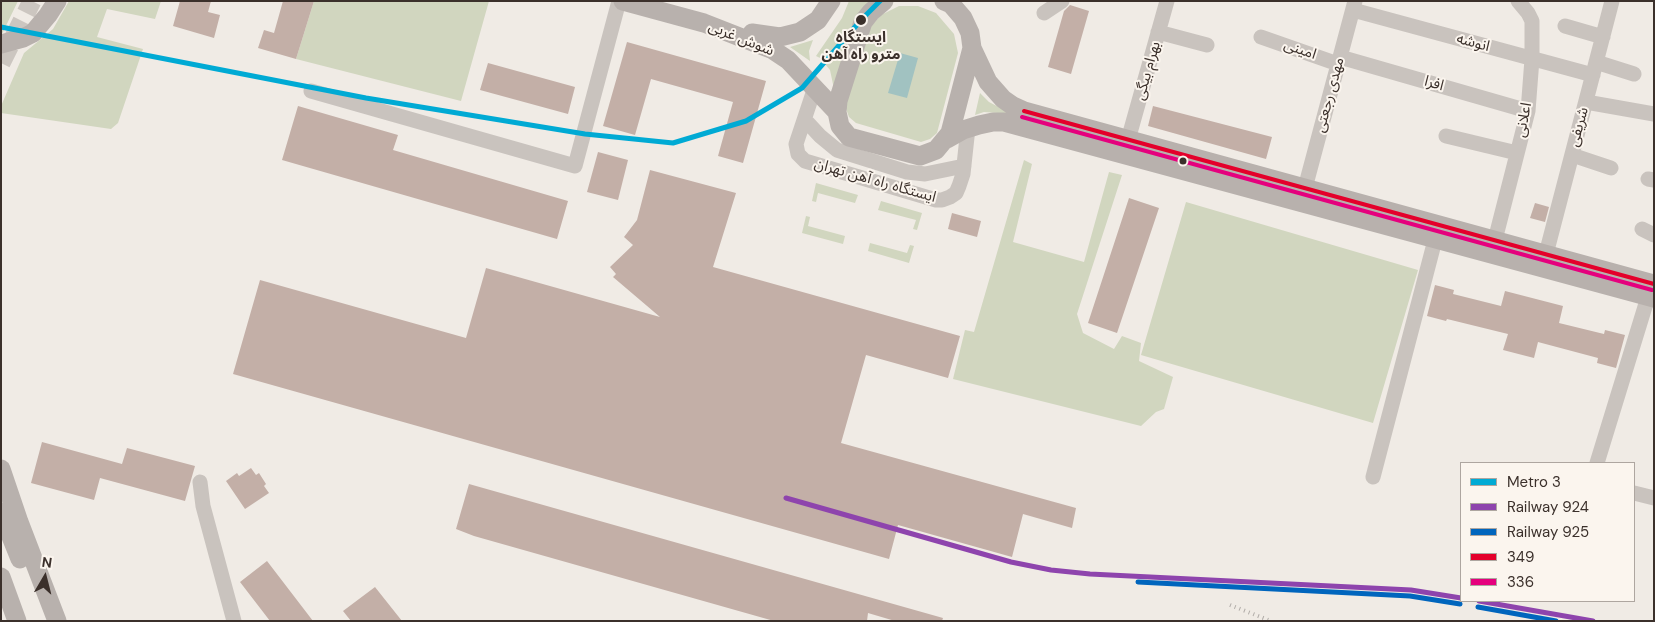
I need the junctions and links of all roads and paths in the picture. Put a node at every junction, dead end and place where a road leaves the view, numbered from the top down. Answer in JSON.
{"nodes":[{"id":1,"x":56,"y":1,"type":"edge"},
{"id":2,"x":621,"y":1,"type":"edge"},
{"id":3,"x":831,"y":1,"type":"edge"},
{"id":4,"x":884,"y":1,"type":"edge"},
{"id":5,"x":1062,"y":1,"type":"edge"},
{"id":6,"x":1167,"y":1,"type":"edge"},
{"id":7,"x":1518,"y":1,"type":"edge"},
{"id":8,"x":1612,"y":1,"type":"edge"},
{"id":9,"x":948,"y":2,"type":"edge"},
{"id":10,"x":1354,"y":5,"type":"edge"},
{"id":11,"x":1044,"y":13,"type":"dead end"},
{"id":12,"x":704,"y":23,"type":"junction"},
{"id":13,"x":1565,"y":26,"type":"dead end"},
{"id":14,"x":1158,"y":32,"type":"junction"},
{"id":15,"x":1261,"y":37,"type":"dead end"},
{"id":16,"x":1603,"y":37,"type":"junction"},
{"id":17,"x":1,"y":44,"type":"edge"},
{"id":18,"x":1207,"y":46,"type":"dead end"},
{"id":19,"x":972,"y":48,"type":"junction"},
{"id":20,"x":1532,"y":59,"type":"junction"},
{"id":21,"x":1339,"y":61,"type":"junction"},
{"id":22,"x":1595,"y":68,"type":"junction"},
{"id":23,"x":1634,"y":74,"type":"dead end"},
{"id":24,"x":815,"y":88,"type":"junction"},
{"id":25,"x":311,"y":91,"type":"dead end"},
{"id":26,"x":1586,"y":102,"type":"junction"},
{"id":27,"x":1528,"y":111,"type":"junction"},
{"id":28,"x":837,"y":112,"type":"junction"},
{"id":29,"x":1654,"y":114,"type":"edge"},
{"id":30,"x":806,"y":120,"type":"junction"},
{"id":31,"x":968,"y":128,"type":"junction"},
{"id":32,"x":1446,"y":136,"type":"dead end"},
{"id":33,"x":947,"y":139,"type":"junction"},
{"id":34,"x":1128,"y":140,"type":"junction"},
{"id":35,"x":1517,"y":153,"type":"junction"},
{"id":36,"x":1572,"y":155,"type":"junction"},
{"id":37,"x":964,"y":166,"type":"junction"},
{"id":38,"x":1611,"y":168,"type":"dead end"},
{"id":39,"x":1305,"y":188,"type":"junction"},
{"id":40,"x":1435,"y":240,"type":"junction"},
{"id":41,"x":1496,"y":240,"type":"junction"},
{"id":42,"x":1546,"y":254,"type":"junction"},
{"id":43,"x":1652,"y":293,"type":"edge"},
{"id":44,"x":1597,"y":462,"type":"edge"},
{"id":45,"x":1,"y":470,"type":"edge"},
{"id":46,"x":1373,"y":477,"type":"dead end"},
{"id":47,"x":200,"y":482,"type":"dead end"},
{"id":48,"x":1635,"y":493,"type":"edge"},
{"id":49,"x":1654,"y":498,"type":"edge"},
{"id":50,"x":1,"y":512,"type":"edge"},
{"id":51,"x":1,"y":577,"type":"edge"},
{"id":52,"x":1,"y":614,"type":"edge"},
{"id":53,"x":4,"y":621,"type":"edge"},
{"id":54,"x":17,"y":621,"type":"edge"},
{"id":55,"x":44,"y":621,"type":"edge"},
{"id":56,"x":57,"y":621,"type":"edge"},
{"id":57,"x":234,"y":621,"type":"edge"}],
"edges":[{"from":1,"to":17,"type":"main road","bridge":true},
{"from":2,"to":12,"type":"main road","name":"شوش غربی"},
{"from":2,"to":25,"type":"street"},
{"from":3,"to":12,"type":"main road"},
{"from":4,"to":28,"type":"main road"},
{"from":5,"to":11,"type":"street"},
{"from":6,"to":14,"type":"street","name":"بهرام بیگی"},
{"from":7,"to":20,"type":"street","name":"اعلانی"},
{"from":8,"to":16,"type":"street","name":"شریفی"},
{"from":9,"to":19,"type":"main road"},
{"from":10,"to":20,"type":"street","name":"انوشه"},
{"from":10,"to":21,"type":"street","name":"مهدی رجعتی"},
{"from":12,"to":24,"type":"main road","name":"شوش غربی"},
{"from":13,"to":16,"type":"street"},
{"from":14,"to":18,"type":"street"},
{"from":14,"to":34,"type":"street","name":"بهرام بیگی"},
{"from":15,"to":21,"type":"street","name":"امینی"},
{"from":16,"to":22,"type":"street","name":"شریفی"},
{"from":19,"to":33,"type":"main road"},
{"from":19,"to":34,"type":"main road"},
{"from":20,"to":22,"type":"street","name":"انوشه"},
{"from":20,"to":27,"type":"street","name":"اعلانی"},
{"from":21,"to":27,"type":"street","name":"افرا"},
{"from":21,"to":39,"type":"street","name":"مهدی رجعتی"},
{"from":22,"to":23,"type":"street","name":"انوشه"},
{"from":22,"to":26,"type":"street","name":"شریفی"},
{"from":24,"to":28,"type":"main road","name":"شوش غربی"},
{"from":24,"to":30,"type":"street","name":"ایستگاه راه آهن تهران"},
{"from":26,"to":29,"type":"street"},
{"from":26,"to":36,"type":"street","name":"شریفی"},
{"from":27,"to":35,"type":"street","name":"اعلانی"},
{"from":28,"to":33,"type":"main road","name":"شوش غربی"},
{"from":30,"to":37,"type":"street"},
{"from":30,"to":37,"type":"street","name":"ایستگاه راه آهن تهران"},
{"from":31,"to":33,"type":"main road","name":"شوش غربی"},
{"from":31,"to":37,"type":"street","name":"ایستگاه راه آهن تهران"},
{"from":31,"to":40,"type":"main road","name":"شوش غربی"},
{"from":32,"to":35,"type":"street"},
{"from":34,"to":39,"type":"main road"},
{"from":35,"to":41,"type":"street","name":"اعلانی"},
{"from":36,"to":38,"type":"street"},
{"from":36,"to":42,"type":"street","name":"شریفی"},
{"from":39,"to":41,"type":"main road"},
{"from":40,"to":43,"type":"main road","name":"شوش غربی"},
{"from":40,"to":46,"type":"street"},
{"from":41,"to":42,"type":"main road"},
{"from":42,"to":43,"type":"main road"},
{"from":43,"to":44,"type":"street"},
{"from":45,"to":56,"type":"main road"},
{"from":47,"to":57,"type":"street"},
{"from":48,"to":49,"type":"street"},
{"from":50,"to":55,"type":"main road"},
{"from":51,"to":54,"type":"main road"},
{"from":52,"to":53,"type":"main road"}]}
